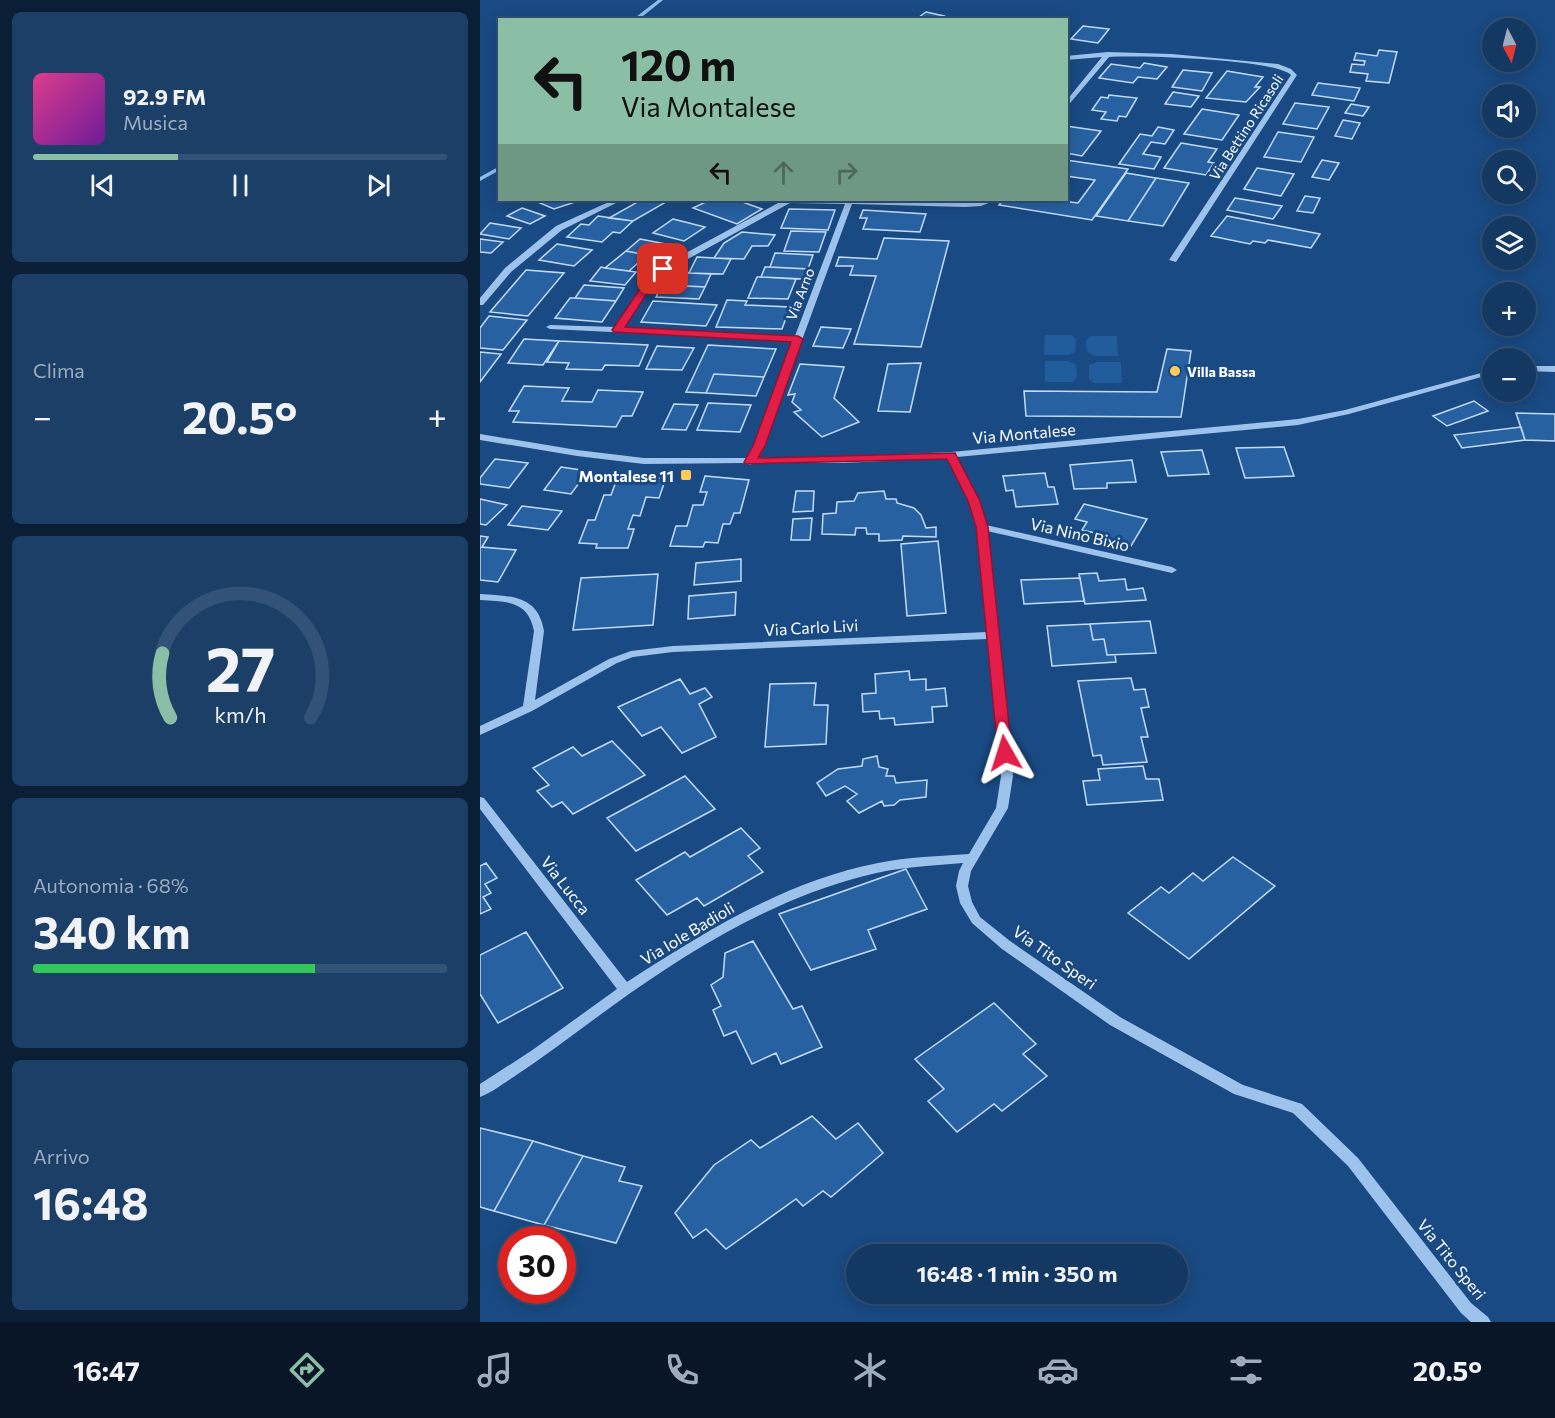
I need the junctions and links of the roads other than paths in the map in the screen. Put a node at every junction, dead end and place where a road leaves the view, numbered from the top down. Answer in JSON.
{"nodes":[{"id":1,"x":1108,"y":54,"type":"junction"},
{"id":2,"x":1068,"y":58,"type":"edge"},
{"id":3,"x":1068,"y":104,"type":"edge"},
{"id":4,"x":616,"y":201,"type":"edge"},
{"id":5,"x":788,"y":201,"type":"edge"},
{"id":6,"x":988,"y":201,"type":"edge"},
{"id":7,"x":849,"y":202,"type":"junction"},
{"id":8,"x":1173,"y":260,"type":"dead end"},
{"id":9,"x":480,"y":303,"type":"edge"},
{"id":10,"x":550,"y":327,"type":"dead end"},
{"id":11,"x":618,"y":330,"type":"junction"},
{"id":12,"x":798,"y":339,"type":"junction"},
{"id":13,"x":1536,"y":369,"type":"edge"},
{"id":14,"x":1555,"y":369,"type":"edge"},
{"id":15,"x":1482,"y":375,"type":"edge"},
{"id":16,"x":480,"y":437,"type":"edge"},
{"id":17,"x":951,"y":455,"type":"junction"},
{"id":18,"x":750,"y":462,"type":"junction"},
{"id":19,"x":982,"y":527,"type":"junction"},
{"id":20,"x":1172,"y":570,"type":"dead end"},
{"id":21,"x":480,"y":597,"type":"edge"},
{"id":22,"x":993,"y":634,"type":"junction"},
{"id":23,"x":528,"y":708,"type":"junction"},
{"id":24,"x":480,"y":731,"type":"edge"},
{"id":25,"x":480,"y":801,"type":"edge"},
{"id":26,"x":972,"y":858,"type":"junction"},
{"id":27,"x":625,"y":990,"type":"junction"},
{"id":28,"x":480,"y":1091,"type":"edge"},
{"id":29,"x":1483,"y":1322,"type":"edge"}],
"edges":[{"from":1,"to":2,"type":"street"},
{"from":1,"to":3,"type":"street"},
{"from":1,"to":8,"type":"street","name":"Via Bettino Ricasoli"},
{"from":4,"to":9,"type":"street"},
{"from":5,"to":7,"type":"street"},
{"from":5,"to":11,"type":"street"},
{"from":6,"to":7,"type":"street"},
{"from":7,"to":12,"type":"street","name":"Via Arno"},
{"from":10,"to":11,"type":"street"},
{"from":11,"to":12,"type":"street"},
{"from":12,"to":18,"type":"street","name":"Via Arno"},
{"from":13,"to":14,"type":"street"},
{"from":15,"to":17,"type":"street","name":"Via Montalese"},
{"from":16,"to":18,"type":"street","name":"Via Montalese"},
{"from":17,"to":18,"type":"street","name":"Via Montalese"},
{"from":17,"to":19,"type":"street","name":"Via Tito Speri"},
{"from":19,"to":20,"type":"street","name":"Via Nino Bixio"},
{"from":19,"to":22,"type":"street","name":"Via Tito Speri"},
{"from":21,"to":23,"type":"street"},
{"from":22,"to":23,"type":"street","name":"Via Carlo Livi"},
{"from":22,"to":26,"type":"street","name":"Via Tito Speri"},
{"from":23,"to":24,"type":"street","name":"Via Carlo Livi"},
{"from":25,"to":27,"type":"street","name":"Via Lucca"},
{"from":26,"to":27,"type":"street","name":"Via Iole Badioli"},
{"from":26,"to":29,"type":"street","name":"Via Tito Speri"},
{"from":27,"to":28,"type":"street","name":"Via Iole Badioli"}]}
